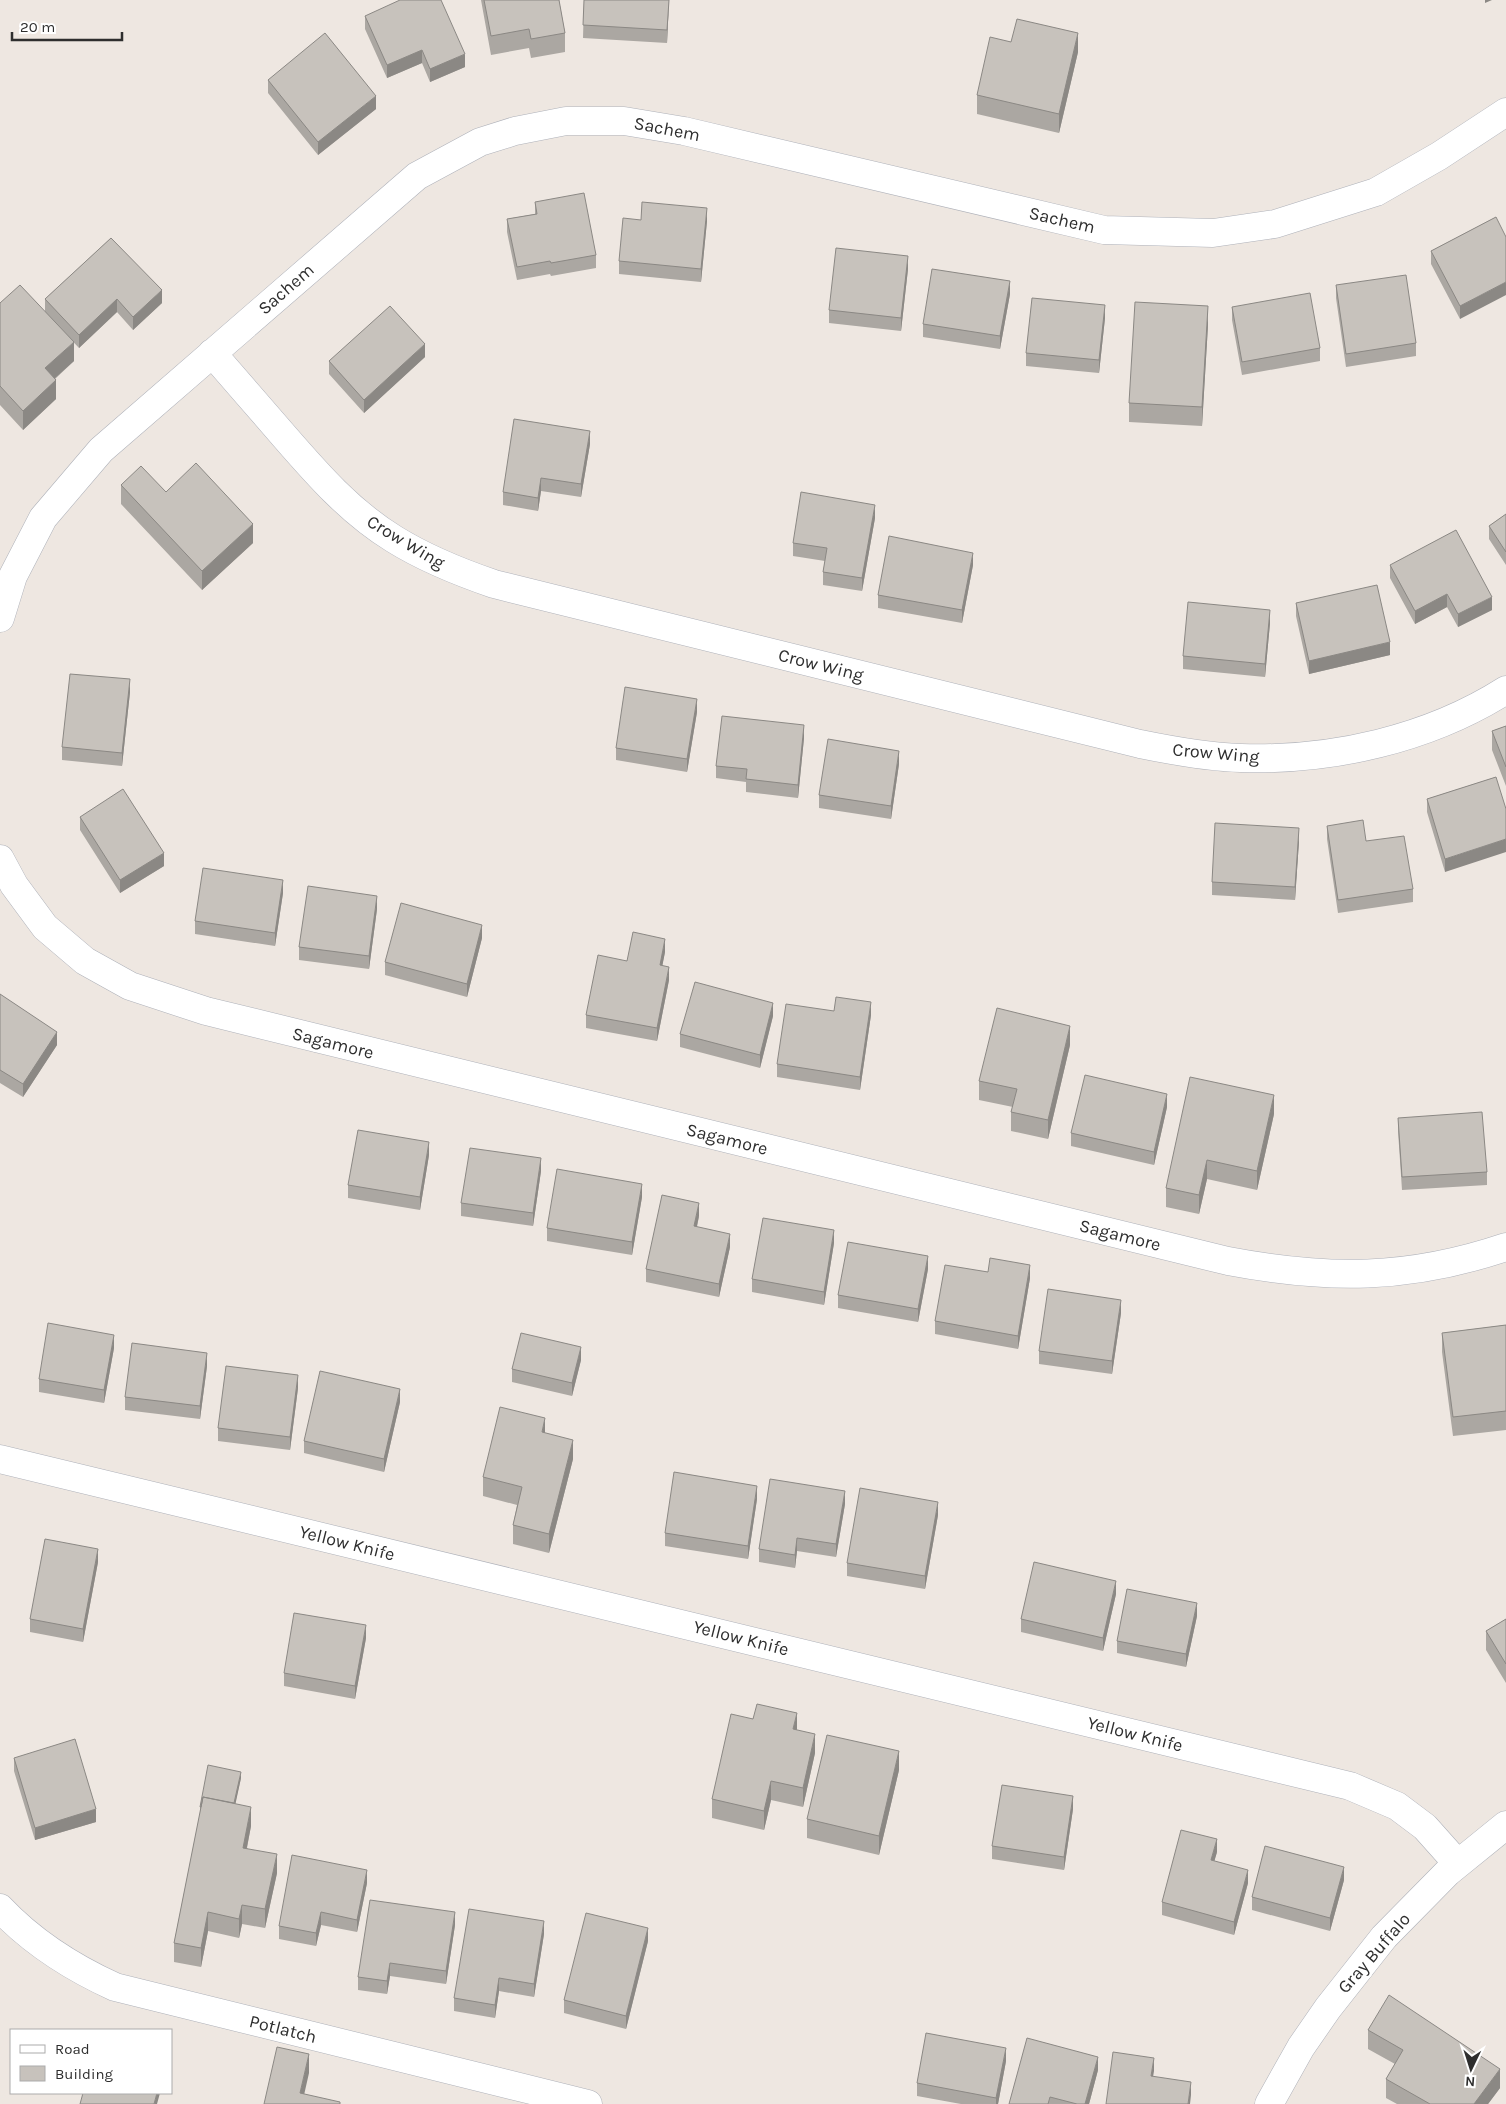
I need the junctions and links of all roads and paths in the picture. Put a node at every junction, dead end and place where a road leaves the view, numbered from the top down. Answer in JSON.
{"nodes":[{"id":1,"x":1506,"y":112,"type":"edge"},
{"id":2,"x":212,"y":353,"type":"junction"},
{"id":3,"x":0,"y":618,"type":"edge"},
{"id":4,"x":1506,"y":690,"type":"edge"},
{"id":5,"x":1,"y":861,"type":"edge"},
{"id":6,"x":1506,"y":1247,"type":"edge"},
{"id":7,"x":0,"y":1459,"type":"edge"},
{"id":8,"x":1506,"y":1825,"type":"edge"},
{"id":9,"x":1458,"y":1864,"type":"junction"},
{"id":10,"x":0,"y":1908,"type":"edge"},
{"id":11,"x":588,"y":2104,"type":"edge"},
{"id":12,"x":1269,"y":2104,"type":"edge"}],
"edges":[{"from":1,"to":2,"type":"street","name":"Sachem"},
{"from":2,"to":3,"type":"street","name":"Sachem"},
{"from":2,"to":4,"type":"street","name":"Crow Wing"},
{"from":5,"to":6,"type":"street","name":"Sagamore"},
{"from":7,"to":9,"type":"street","name":"Yellow Knife"},
{"from":8,"to":9,"type":"street","name":"Gray Buffalo"},
{"from":9,"to":12,"type":"street","name":"Gray Buffalo"},
{"from":10,"to":11,"type":"street","name":"Potlatch"}]}
